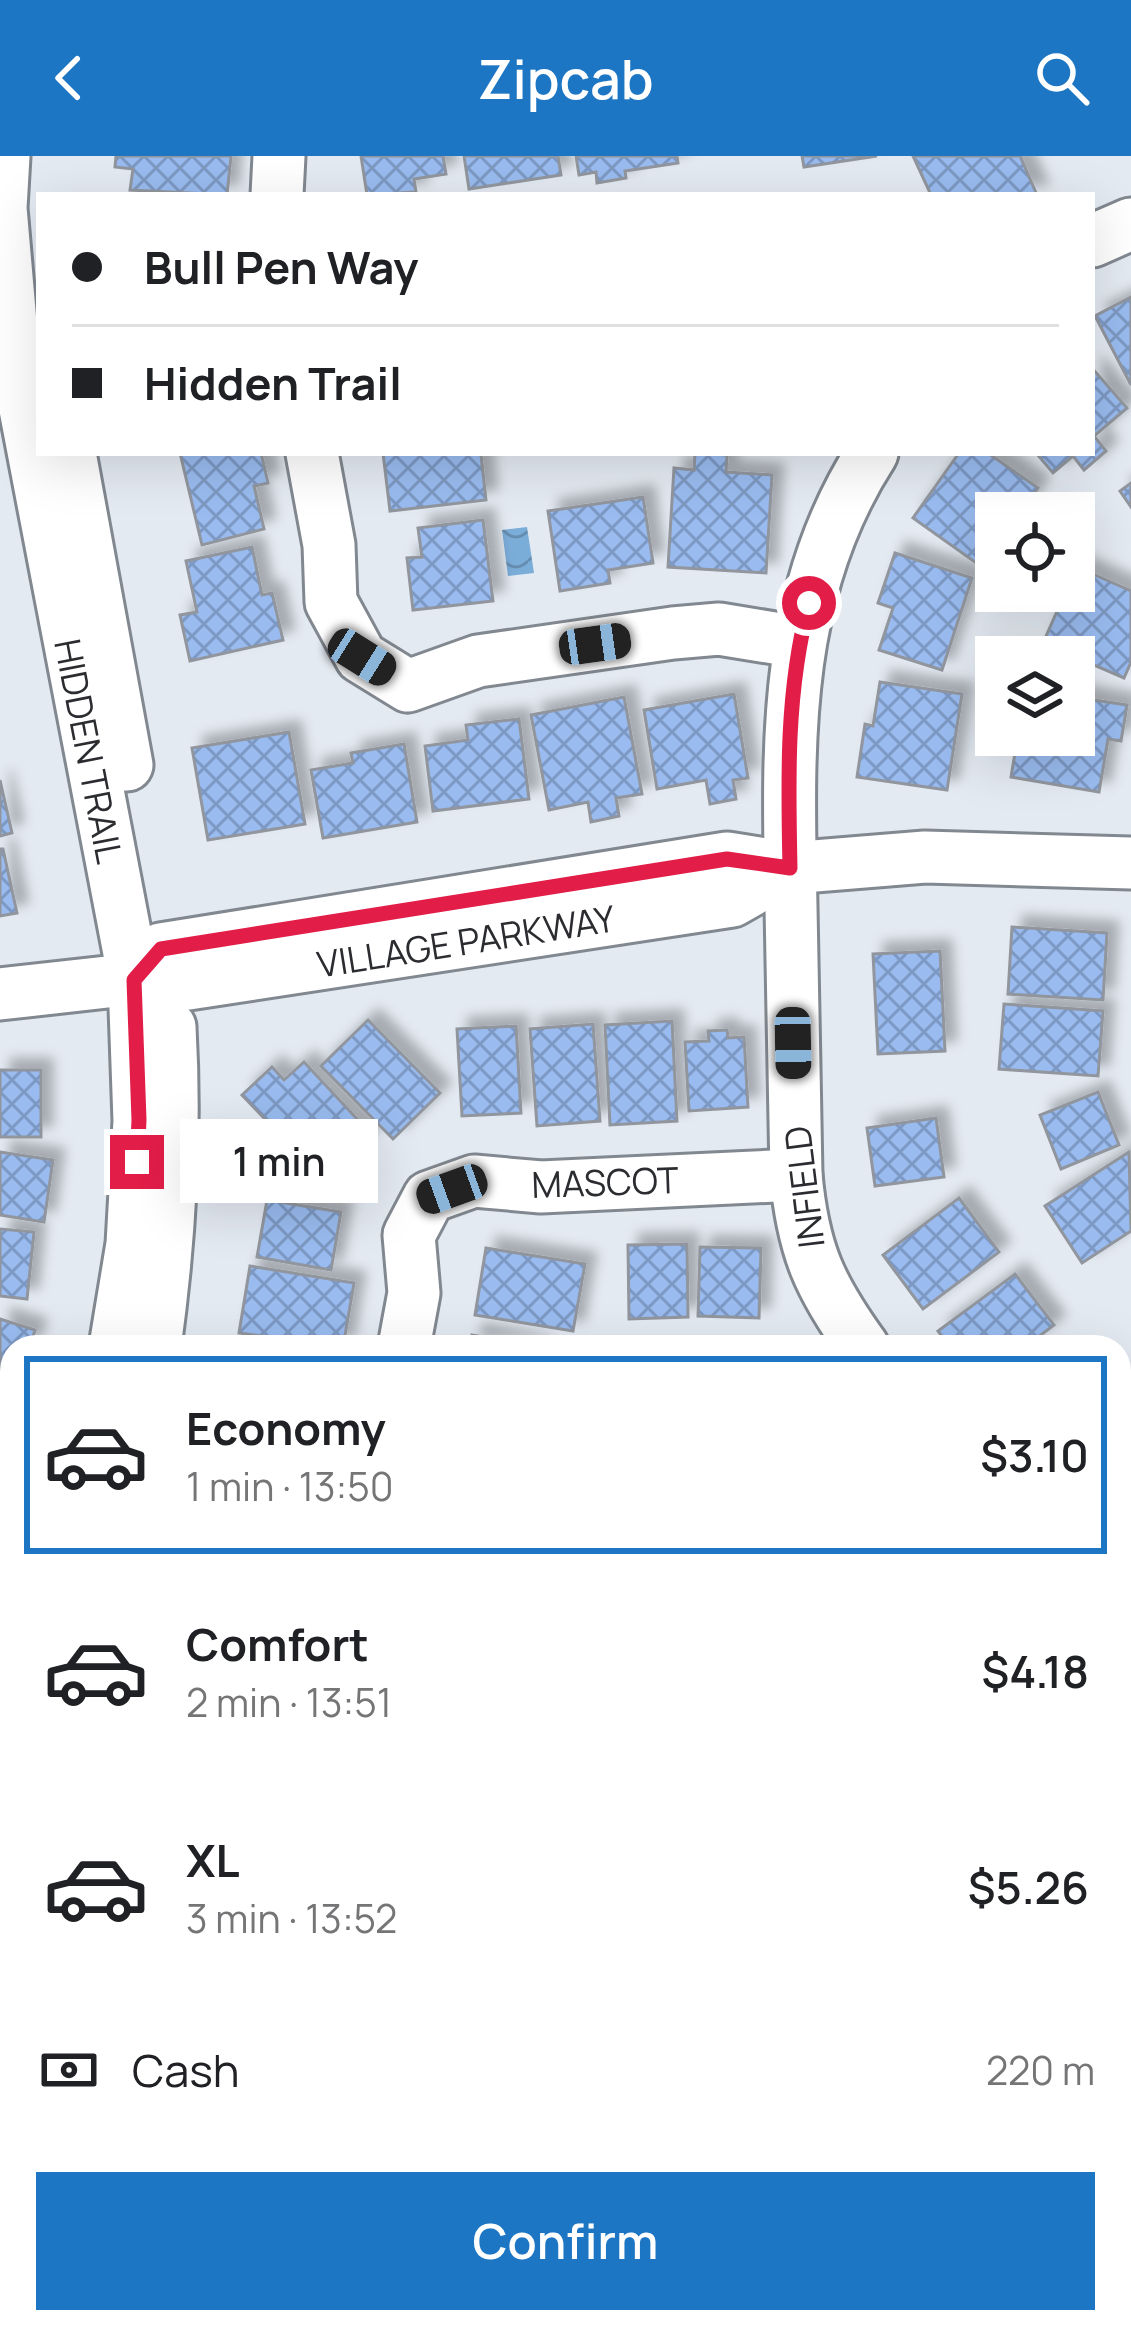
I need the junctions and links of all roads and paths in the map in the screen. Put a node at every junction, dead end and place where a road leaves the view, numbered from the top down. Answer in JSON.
{"nodes":[{"id":1,"x":4,"y":156,"type":"edge"},
{"id":2,"x":38,"y":156,"type":"edge"},
{"id":3,"x":278,"y":156,"type":"edge"},
{"id":4,"x":38,"y":192,"type":"edge"},
{"id":5,"x":277,"y":192,"type":"edge"},
{"id":6,"x":1131,"y":224,"type":"edge"},
{"id":7,"x":1095,"y":240,"type":"edge"},
{"id":8,"x":36,"y":448,"type":"edge"},
{"id":9,"x":38,"y":456,"type":"edge"},
{"id":10,"x":70,"y":456,"type":"edge"},
{"id":11,"x":312,"y":456,"type":"edge"},
{"id":12,"x":870,"y":456,"type":"edge"},
{"id":13,"x":799,"y":642,"type":"junction"},
{"id":14,"x":1131,"y":863,"type":"edge"},
{"id":15,"x":790,"y":868,"type":"junction"},
{"id":16,"x":154,"y":972,"type":"junction"},
{"id":17,"x":0,"y":994,"type":"edge"},
{"id":18,"x":796,"y":1175,"type":"junction"},
{"id":19,"x":117,"y":1335,"type":"edge"},
{"id":20,"x":156,"y":1335,"type":"edge"},
{"id":21,"x":406,"y":1335,"type":"edge"},
{"id":22,"x":855,"y":1335,"type":"edge"}],
"edges":[{"from":1,"to":8,"type":"street","name":"HIDDEN TRAIL"},
{"from":2,"to":4,"type":"street"},
{"from":3,"to":5,"type":"street"},
{"from":6,"to":7,"type":"street"},
{"from":9,"to":16,"type":"street","name":"HIDDEN TRAIL"},
{"from":10,"to":16,"type":"street","name":"HIDDEN TRAIL"},
{"from":11,"to":13,"type":"street"},
{"from":12,"to":13,"type":"street","name":"INFIELD"},
{"from":13,"to":15,"type":"street","name":"INFIELD"},
{"from":14,"to":15,"type":"street","name":"VILLAGE PARKWAY"},
{"from":15,"to":16,"type":"street","name":"VILLAGE PARKWAY"},
{"from":15,"to":18,"type":"street","name":"INFIELD"},
{"from":16,"to":17,"type":"street","name":"VILLAGE PARKWAY"},
{"from":16,"to":19,"type":"street","name":"HIDDEN TRAIL"},
{"from":16,"to":20,"type":"street","name":"HIDDEN TRAIL"},
{"from":18,"to":21,"type":"street","name":"MASCOT"},
{"from":18,"to":22,"type":"street","name":"INFIELD"}]}
